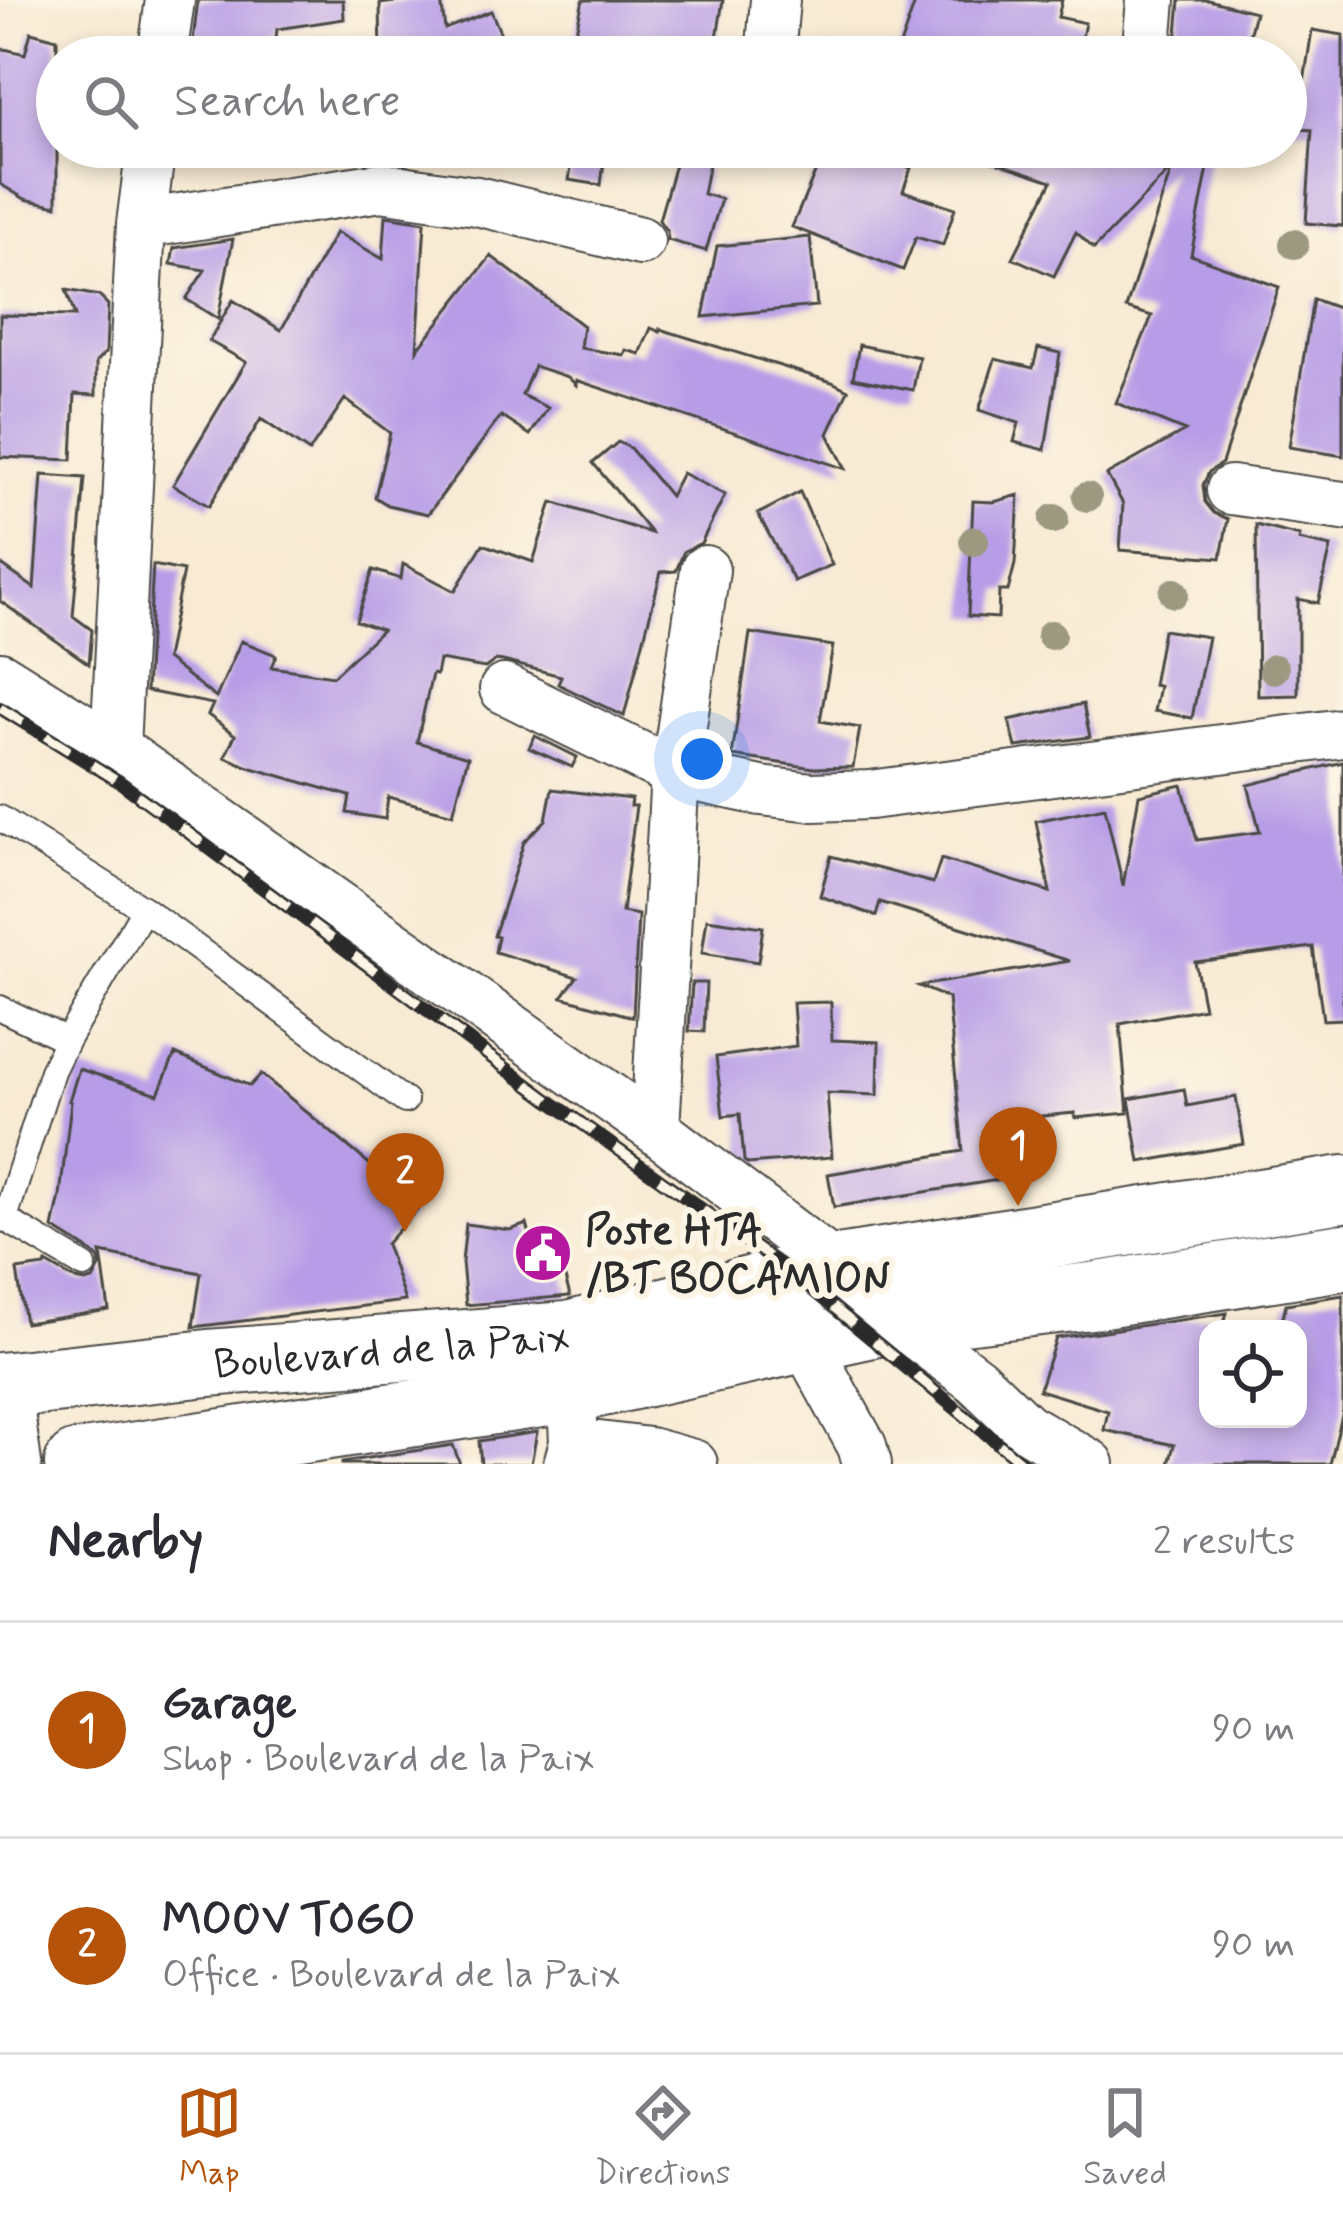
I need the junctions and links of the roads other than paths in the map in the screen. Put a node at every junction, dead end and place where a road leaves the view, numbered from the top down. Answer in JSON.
{"nodes":[{"id":1,"x":170,"y":0,"type":"edge"},
{"id":2,"x":775,"y":0,"type":"edge"},
{"id":3,"x":1150,"y":0,"type":"edge"},
{"id":4,"x":165,"y":36,"type":"edge"},
{"id":5,"x":772,"y":36,"type":"edge"},
{"id":6,"x":1147,"y":36,"type":"edge"},
{"id":7,"x":148,"y":168,"type":"edge"},
{"id":8,"x":141,"y":224,"type":"junction"},
{"id":9,"x":640,"y":242,"type":"dead end"},
{"id":10,"x":1231,"y":490,"type":"dead end"},
{"id":11,"x":1343,"y":506,"type":"edge"},
{"id":12,"x":705,"y":570,"type":"dead end"},
{"id":13,"x":0,"y":676,"type":"edge"},
{"id":14,"x":504,"y":689,"type":"dead end"},
{"id":15,"x":1343,"y":733,"type":"edge"},
{"id":16,"x":115,"y":748,"type":"junction"},
{"id":17,"x":675,"y":773,"type":"junction"},
{"id":18,"x":0,"y":818,"type":"edge"},
{"id":19,"x":144,"y":909,"type":"junction"},
{"id":20,"x":0,"y":1008,"type":"edge"},
{"id":21,"x":67,"y":1040,"type":"junction"},
{"id":22,"x":405,"y":1101,"type":"dead end"},
{"id":23,"x":655,"y":1129,"type":"junction"},
{"id":24,"x":1343,"y":1189,"type":"edge"},
{"id":25,"x":2,"y":1217,"type":"edge"},
{"id":26,"x":1343,"y":1258,"type":"edge"},
{"id":27,"x":84,"y":1266,"type":"dead end"},
{"id":28,"x":848,"y":1313,"type":"junction"},
{"id":29,"x":0,"y":1386,"type":"edge"},
{"id":30,"x":0,"y":1406,"type":"edge"},
{"id":31,"x":571,"y":1408,"type":"edge"},
{"id":32,"x":1025,"y":1445,"type":"edge"},
{"id":33,"x":8,"y":1464,"type":"edge"},
{"id":34,"x":78,"y":1464,"type":"edge"},
{"id":35,"x":693,"y":1464,"type":"edge"},
{"id":36,"x":867,"y":1464,"type":"edge"},
{"id":37,"x":1090,"y":1464,"type":"edge"}],
"edges":[{"from":1,"to":4,"type":"street"},
{"from":2,"to":5,"type":"street"},
{"from":3,"to":6,"type":"street"},
{"from":7,"to":8,"type":"street"},
{"from":8,"to":9,"type":"street"},
{"from":8,"to":16,"type":"street"},
{"from":10,"to":11,"type":"street"},
{"from":12,"to":17,"type":"street"},
{"from":13,"to":16,"type":"street"},
{"from":14,"to":17,"type":"street"},
{"from":15,"to":17,"type":"street"},
{"from":16,"to":23,"type":"street"},
{"from":17,"to":23,"type":"street"},
{"from":18,"to":19,"type":"lane"},
{"from":19,"to":21,"type":"lane"},
{"from":19,"to":22,"type":"lane"},
{"from":20,"to":21,"type":"lane"},
{"from":21,"to":25,"type":"lane"},
{"from":23,"to":28,"type":"street"},
{"from":24,"to":28,"type":"main road","name":"Boulevard de la Paix"},
{"from":25,"to":27,"type":"lane"},
{"from":26,"to":28,"type":"main road","name":"Boulevard de la Paix"},
{"from":28,"to":31,"type":"main road","name":"Boulevard de la Paix"},
{"from":28,"to":32,"type":"street"},
{"from":28,"to":36,"type":"street"},
{"from":29,"to":31,"type":"main road","name":"Boulevard de la Paix"},
{"from":30,"to":33,"type":"main road"},
{"from":31,"to":34,"type":"main road","name":"Boulevard de la Paix"},
{"from":31,"to":35,"type":"street"},
{"from":32,"to":37,"type":"street"}]}
